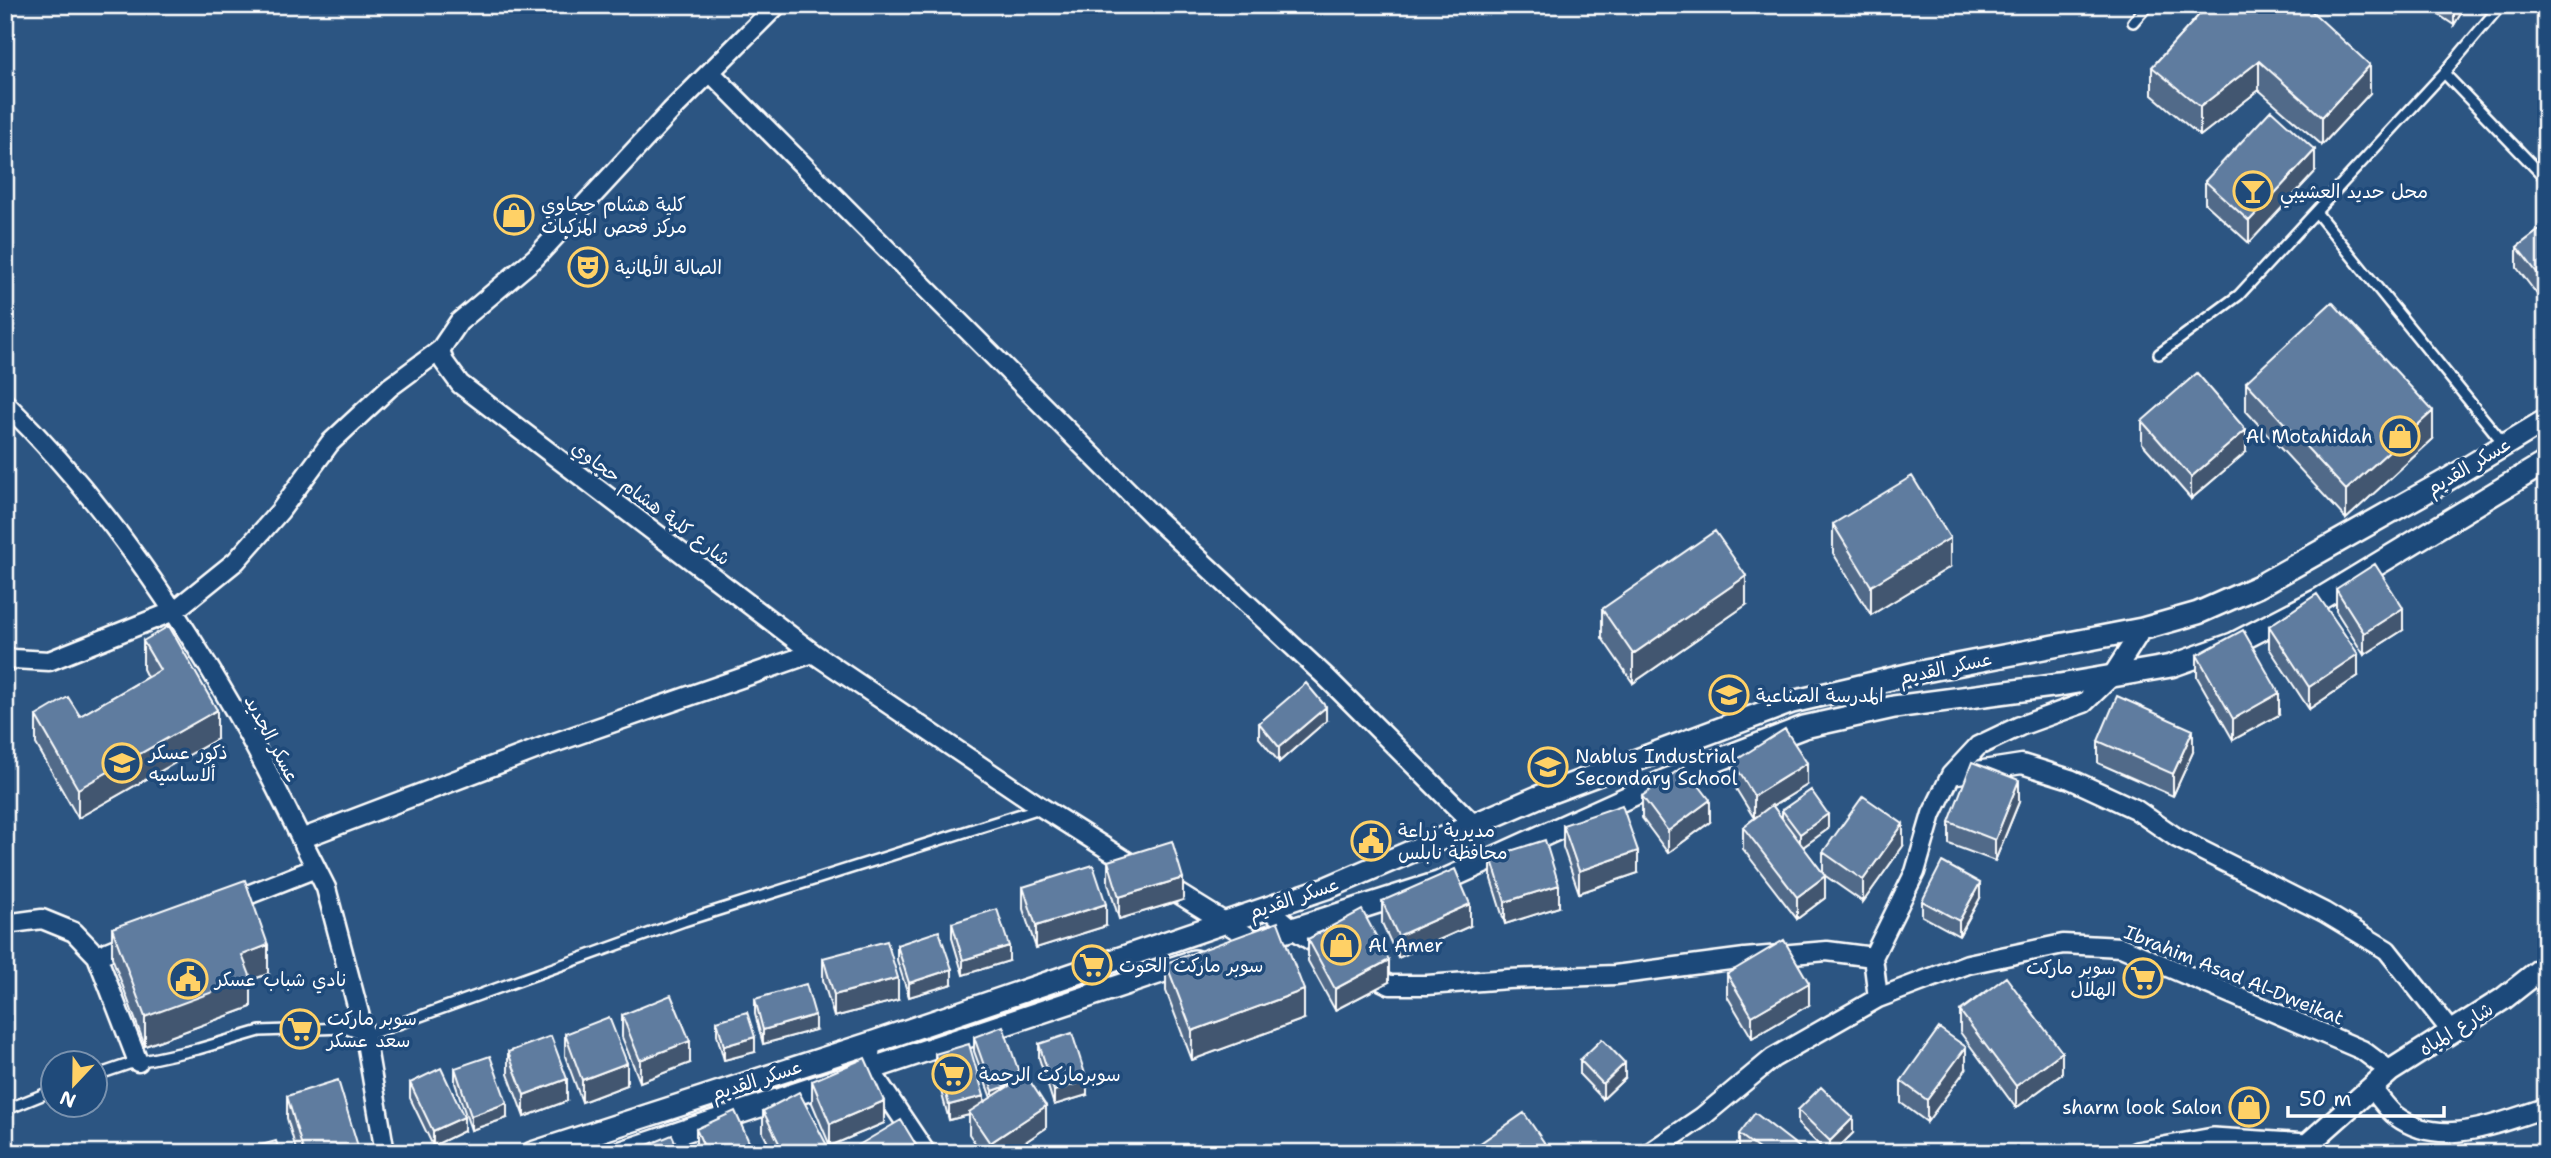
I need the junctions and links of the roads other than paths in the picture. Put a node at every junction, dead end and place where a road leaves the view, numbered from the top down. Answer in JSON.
{"nodes":[{"id":1,"x":777,"y":5,"type":"edge"},
{"id":2,"x":2501,"y":5,"type":"edge"},
{"id":3,"x":2144,"y":7,"type":"edge"},
{"id":4,"x":2133,"y":22,"type":"dead end"},
{"id":5,"x":710,"y":72,"type":"junction"},
{"id":6,"x":2444,"y":73,"type":"junction"},
{"id":7,"x":2546,"y":180,"type":"edge"},
{"id":8,"x":2316,"y":212,"type":"junction"},
{"id":9,"x":440,"y":350,"type":"junction"},
{"id":10,"x":2159,"y":354,"type":"dead end"},
{"id":11,"x":5,"y":403,"type":"edge"},
{"id":12,"x":2546,"y":419,"type":"edge"},
{"id":13,"x":2505,"y":444,"type":"junction"},
{"id":14,"x":2546,"y":462,"type":"edge"},
{"id":15,"x":174,"y":611,"type":"junction"},
{"id":16,"x":2142,"y":629,"type":"junction"},
{"id":17,"x":813,"y":653,"type":"junction"},
{"id":18,"x":5,"y":656,"type":"edge"},
{"id":19,"x":2112,"y":676,"type":"junction"},
{"id":20,"x":1951,"y":775,"type":"junction"},
{"id":21,"x":1041,"y":807,"type":"junction"},
{"id":22,"x":1474,"y":825,"type":"junction"},
{"id":23,"x":301,"y":839,"type":"junction"},
{"id":24,"x":316,"y":868,"type":"junction"},
{"id":25,"x":1267,"y":907,"type":"junction"},
{"id":26,"x":213,"y":909,"type":"edge"},
{"id":27,"x":1224,"y":922,"type":"junction"},
{"id":28,"x":5,"y":924,"type":"edge"},
{"id":29,"x":1293,"y":929,"type":"junction"},
{"id":30,"x":149,"y":935,"type":"edge"},
{"id":31,"x":1255,"y":941,"type":"junction"},
{"id":32,"x":97,"y":956,"type":"junction"},
{"id":33,"x":1873,"y":957,"type":"junction"},
{"id":34,"x":2546,"y":965,"type":"edge"},
{"id":35,"x":1878,"y":998,"type":"junction"},
{"id":36,"x":2451,"y":1031,"type":"junction"},
{"id":37,"x":365,"y":1036,"type":"junction"},
{"id":38,"x":871,"y":1043,"type":"junction"},
{"id":39,"x":138,"y":1062,"type":"junction"},
{"id":40,"x":869,"y":1068,"type":"junction"},
{"id":41,"x":2390,"y":1071,"type":"junction"},
{"id":42,"x":108,"y":1072,"type":"edge"},
{"id":43,"x":2371,"y":1088,"type":"junction"},
{"id":44,"x":38,"y":1097,"type":"edge"},
{"id":45,"x":2546,"y":1108,"type":"edge"},
{"id":46,"x":5,"y":1110,"type":"edge"},
{"id":47,"x":2310,"y":1149,"type":"edge"},
{"id":48,"x":384,"y":1153,"type":"edge"},
{"id":49,"x":532,"y":1153,"type":"edge"},
{"id":50,"x":619,"y":1153,"type":"edge"},
{"id":51,"x":926,"y":1153,"type":"edge"},
{"id":52,"x":1649,"y":1153,"type":"edge"},
{"id":53,"x":2137,"y":1153,"type":"edge"}],
"edges":[{"from":1,"to":5,"type":"street"},
{"from":2,"to":6,"type":"lane"},
{"from":3,"to":4,"type":"lane"},
{"from":5,"to":9,"type":"street"},
{"from":5,"to":22,"type":"street"},
{"from":6,"to":7,"type":"lane"},
{"from":6,"to":8,"type":"lane"},
{"from":8,"to":10,"type":"lane"},
{"from":8,"to":13,"type":"lane"},
{"from":9,"to":15,"type":"street"},
{"from":9,"to":17,"type":"street","name":"شارع كلية هشام حجاوي"},
{"from":11,"to":15,"type":"street","name":"عسكر الجديد"},
{"from":12,"to":13,"type":"street","name":"عسكر القديم"},
{"from":13,"to":16,"type":"street","name":"عسكر القديم"},
{"from":14,"to":19,"type":"street","name":"عسكر القديم"},
{"from":15,"to":18,"type":"street"},
{"from":15,"to":23,"type":"street","name":"عسكر الجديد"},
{"from":16,"to":19,"type":"street"},
{"from":16,"to":22,"type":"street","name":"عسكر القديم"},
{"from":17,"to":21,"type":"street","name":"شارع كلية هشام حجاوي"},
{"from":17,"to":23,"type":"street"},
{"from":19,"to":20,"type":"street"},
{"from":19,"to":29,"type":"street","name":"عسكر القديم"},
{"from":20,"to":33,"type":"street"},
{"from":20,"to":36,"type":"street"},
{"from":21,"to":27,"type":"street","name":"شارع كلية هشام حجاوي"},
{"from":21,"to":37,"type":"lane"},
{"from":22,"to":25,"type":"street","name":"عسكر القديم"},
{"from":23,"to":24,"type":"street","name":"عسكر الجديد"},
{"from":24,"to":26,"type":"street"},
{"from":24,"to":37,"type":"street","name":"عسكر الجديد"},
{"from":25,"to":27,"type":"street","name":"عسكر القديم"},
{"from":25,"to":29,"type":"street"},
{"from":27,"to":31,"type":"street","name":"شارع كلية هشام حجاوي"},
{"from":27,"to":38,"type":"street","name":"عسكر القديم"},
{"from":28,"to":32,"type":"street"},
{"from":29,"to":31,"type":"street","name":"عسكر القديم"},
{"from":29,"to":33,"type":"street"},
{"from":30,"to":32,"type":"street"},
{"from":31,"to":40,"type":"street","name":"عسكر القديم"},
{"from":32,"to":39,"type":"street"},
{"from":33,"to":35,"type":"street"},
{"from":34,"to":36,"type":"street","name":"شارع المياه"},
{"from":35,"to":41,"type":"street","name":"Ibrahim Asad Al-Dweikat"},
{"from":35,"to":52,"type":"street","name":"Ibrahim Asad Al-Dweikat"},
{"from":36,"to":41,"type":"street","name":"شارع المياه"},
{"from":37,"to":39,"type":"lane"},
{"from":37,"to":48,"type":"street","name":"عسكر الجديد"},
{"from":38,"to":40,"type":"street"},
{"from":38,"to":49,"type":"street","name":"عسكر القديم"},
{"from":39,"to":42,"type":"lane"},
{"from":40,"to":50,"type":"street","name":"عسكر القديم"},
{"from":40,"to":51,"type":"street"},
{"from":41,"to":43,"type":"street","name":"شارع المياه"},
{"from":43,"to":45,"type":"street"},
{"from":43,"to":47,"type":"street","name":"شارع المياه"},
{"from":44,"to":46,"type":"lane"},
{"from":47,"to":53,"type":"street","name":"شارع المياه"}]}
